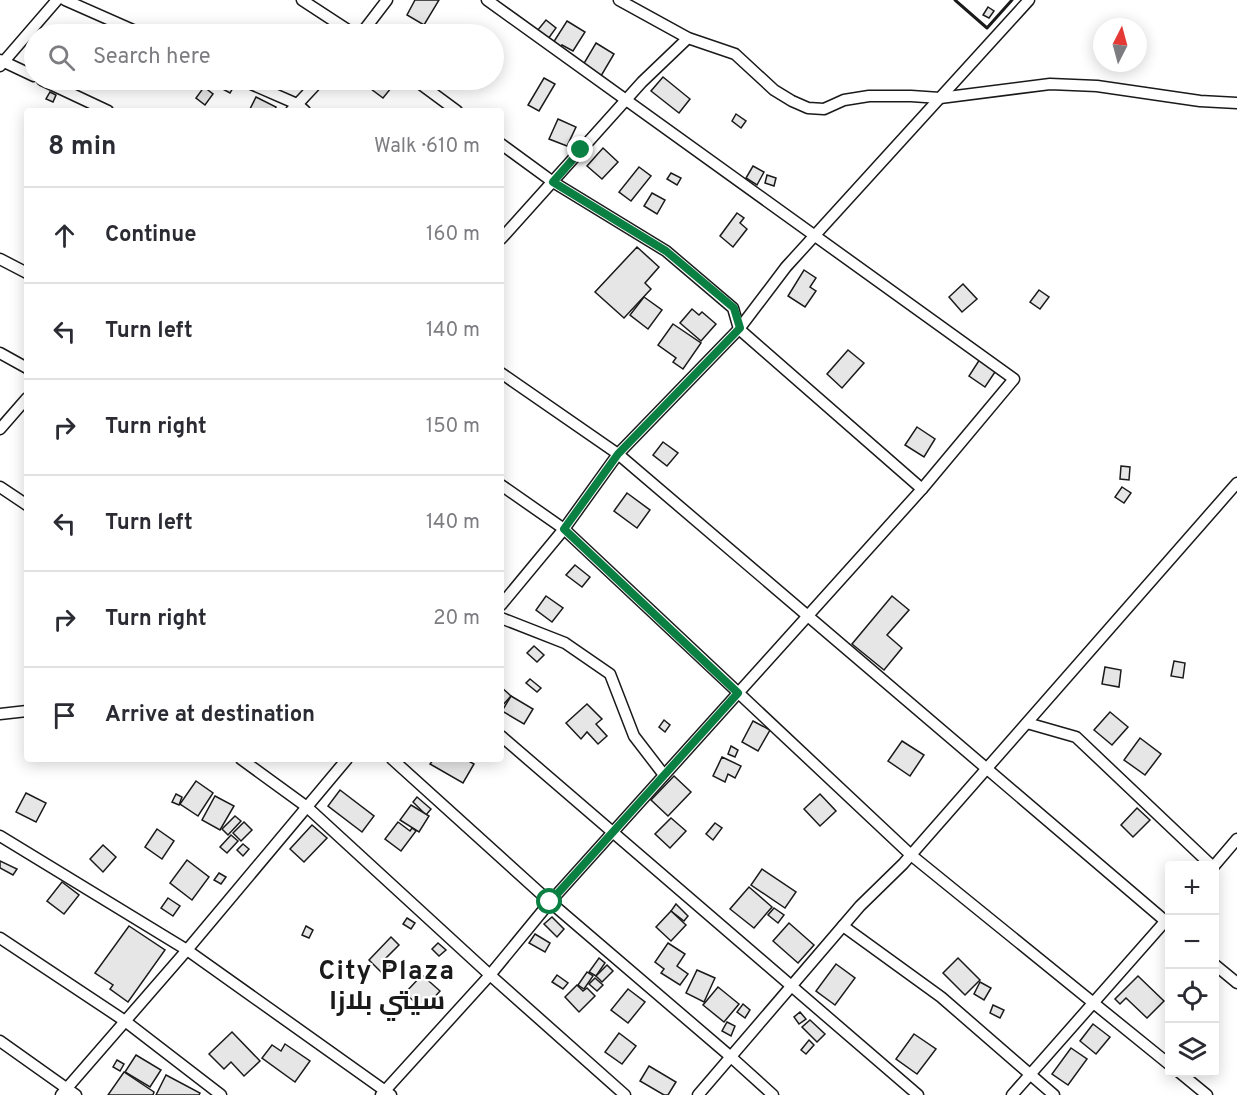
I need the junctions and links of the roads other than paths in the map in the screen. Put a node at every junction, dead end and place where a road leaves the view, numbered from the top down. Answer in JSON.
{"nodes":[{"id":1,"x":57,"y":0,"type":"edge"},
{"id":2,"x":66,"y":0,"type":"edge"},
{"id":3,"x":302,"y":0,"type":"edge"},
{"id":4,"x":387,"y":0,"type":"edge"},
{"id":5,"x":487,"y":0,"type":"edge"},
{"id":6,"x":619,"y":0,"type":"edge"},
{"id":7,"x":1029,"y":0,"type":"edge"},
{"id":8,"x":35,"y":24,"type":"edge"},
{"id":9,"x":120,"y":24,"type":"edge"},
{"id":10,"x":339,"y":24,"type":"edge"},
{"id":11,"x":369,"y":24,"type":"edge"},
{"id":12,"x":24,"y":37,"type":"edge"},
{"id":13,"x":687,"y":38,"type":"junction"},
{"id":14,"x":1,"y":62,"type":"edge"},
{"id":15,"x":24,"y":72,"type":"edge"},
{"id":16,"x":63,"y":90,"type":"edge"},
{"id":17,"x":261,"y":90,"type":"edge"},
{"id":18,"x":312,"y":90,"type":"edge"},
{"id":19,"x":429,"y":90,"type":"edge"},
{"id":20,"x":940,"y":98,"type":"junction"},
{"id":21,"x":626,"y":100,"type":"junction"},
{"id":22,"x":1237,"y":103,"type":"edge"},
{"id":23,"x":102,"y":108,"type":"edge"},
{"id":24,"x":296,"y":108,"type":"edge"},
{"id":25,"x":299,"y":108,"type":"edge"},
{"id":26,"x":453,"y":108,"type":"edge"},
{"id":27,"x":504,"y":146,"type":"edge"},
{"id":28,"x":553,"y":182,"type":"junction"},
{"id":29,"x":504,"y":236,"type":"edge"},
{"id":30,"x":814,"y":236,"type":"junction"},
{"id":31,"x":0,"y":260,"type":"edge"},
{"id":32,"x":24,"y":272,"type":"edge"},
{"id":33,"x":740,"y":328,"type":"junction"},
{"id":34,"x":0,"y":353,"type":"edge"},
{"id":35,"x":24,"y":366,"type":"edge"},
{"id":36,"x":504,"y":374,"type":"edge"},
{"id":37,"x":24,"y":401,"type":"edge"},
{"id":38,"x":0,"y":429,"type":"edge"},
{"id":39,"x":618,"y":454,"type":"junction"},
{"id":40,"x":1237,"y":483,"type":"edge"},
{"id":41,"x":0,"y":487,"type":"edge"},
{"id":42,"x":504,"y":487,"type":"edge"},
{"id":43,"x":922,"y":489,"type":"junction"},
{"id":44,"x":24,"y":503,"type":"edge"},
{"id":45,"x":564,"y":529,"type":"junction"},
{"id":46,"x":504,"y":601,"type":"edge"},
{"id":47,"x":808,"y":616,"type":"junction"},
{"id":48,"x":504,"y":619,"type":"edge"},
{"id":49,"x":738,"y":693,"type":"junction"},
{"id":50,"x":24,"y":711,"type":"edge"},
{"id":51,"x":0,"y":714,"type":"edge"},
{"id":52,"x":1027,"y":723,"type":"junction"},
{"id":53,"x":504,"y":739,"type":"edge"},
{"id":54,"x":245,"y":762,"type":"edge"},
{"id":55,"x":344,"y":762,"type":"edge"},
{"id":56,"x":395,"y":762,"type":"edge"},
{"id":57,"x":987,"y":769,"type":"junction"},
{"id":58,"x":664,"y":775,"type":"junction"},
{"id":59,"x":307,"y":807,"type":"junction"},
{"id":60,"x":613,"y":832,"type":"junction"},
{"id":61,"x":0,"y":836,"type":"edge"},
{"id":62,"x":1237,"y":839,"type":"edge"},
{"id":63,"x":911,"y":855,"type":"junction"},
{"id":64,"x":1208,"y":861,"type":"edge"},
{"id":65,"x":1217,"y":861,"type":"edge"},
{"id":66,"x":550,"y":902,"type":"junction"},
{"id":67,"x":1165,"y":918,"type":"edge"},
{"id":68,"x":1165,"y":924,"type":"edge"},
{"id":69,"x":843,"y":926,"type":"junction"},
{"id":70,"x":0,"y":938,"type":"edge"},
{"id":71,"x":188,"y":950,"type":"junction"},
{"id":72,"x":1219,"y":967,"type":"edge"},
{"id":73,"x":490,"y":975,"type":"junction"},
{"id":74,"x":1237,"y":983,"type":"edge"},
{"id":75,"x":792,"y":987,"type":"junction"},
{"id":76,"x":1093,"y":1003,"type":"junction"},
{"id":77,"x":125,"y":1021,"type":"junction"},
{"id":78,"x":0,"y":1041,"type":"edge"},
{"id":79,"x":731,"y":1057,"type":"junction"},
{"id":80,"x":1165,"y":1061,"type":"edge"},
{"id":81,"x":1029,"y":1075,"type":"junction"},
{"id":82,"x":1185,"y":1077,"type":"edge"},
{"id":83,"x":68,"y":1093,"type":"edge"},
{"id":84,"x":385,"y":1093,"type":"edge"},
{"id":85,"x":220,"y":1095,"type":"edge"},
{"id":86,"x":625,"y":1095,"type":"edge"},
{"id":87,"x":698,"y":1095,"type":"edge"},
{"id":88,"x":773,"y":1095,"type":"edge"},
{"id":89,"x":918,"y":1095,"type":"edge"},
{"id":90,"x":1012,"y":1095,"type":"edge"},
{"id":91,"x":1054,"y":1095,"type":"edge"},
{"id":92,"x":1207,"y":1095,"type":"edge"}],
"edges":[{"from":1,"to":8,"type":"street"},
{"from":2,"to":9,"type":"street"},
{"from":3,"to":10,"type":"street"},
{"from":4,"to":11,"type":"street"},
{"from":5,"to":21,"type":"street"},
{"from":6,"to":13,"type":"street"},
{"from":7,"to":20,"type":"street"},
{"from":12,"to":14,"type":"street"},
{"from":13,"to":20,"type":"street"},
{"from":13,"to":21,"type":"street"},
{"from":14,"to":15,"type":"street"},
{"from":16,"to":23,"type":"street"},
{"from":17,"to":24,"type":"street"},
{"from":18,"to":25,"type":"street"},
{"from":19,"to":26,"type":"street"},
{"from":20,"to":22,"type":"street"},
{"from":20,"to":30,"type":"street"},
{"from":21,"to":28,"type":"street"},
{"from":21,"to":30,"type":"street"},
{"from":27,"to":28,"type":"street"},
{"from":28,"to":29,"type":"street"},
{"from":28,"to":33,"type":"street"},
{"from":30,"to":33,"type":"street"},
{"from":30,"to":43,"type":"street"},
{"from":31,"to":32,"type":"street"},
{"from":33,"to":39,"type":"street"},
{"from":33,"to":43,"type":"street"},
{"from":34,"to":35,"type":"street"},
{"from":36,"to":39,"type":"street"},
{"from":37,"to":38,"type":"street"},
{"from":39,"to":45,"type":"street"},
{"from":39,"to":47,"type":"street"},
{"from":40,"to":52,"type":"street"},
{"from":41,"to":44,"type":"street"},
{"from":42,"to":45,"type":"street"},
{"from":43,"to":47,"type":"street"},
{"from":45,"to":46,"type":"street"},
{"from":45,"to":49,"type":"street"},
{"from":47,"to":49,"type":"street"},
{"from":47,"to":57,"type":"street"},
{"from":48,"to":58,"type":"street"},
{"from":49,"to":58,"type":"street"},
{"from":49,"to":63,"type":"street"},
{"from":50,"to":51,"type":"street"},
{"from":52,"to":57,"type":"street"},
{"from":52,"to":64,"type":"street"},
{"from":53,"to":60,"type":"street"},
{"from":54,"to":59,"type":"street"},
{"from":55,"to":59,"type":"street"},
{"from":56,"to":66,"type":"street"},
{"from":57,"to":63,"type":"street"},
{"from":57,"to":67,"type":"street"},
{"from":58,"to":60,"type":"street"},
{"from":59,"to":71,"type":"street"},
{"from":59,"to":73,"type":"street"},
{"from":60,"to":66,"type":"street"},
{"from":60,"to":75,"type":"street"},
{"from":61,"to":71,"type":"street"},
{"from":62,"to":65,"type":"street"},
{"from":63,"to":69,"type":"street"},
{"from":63,"to":76,"type":"street"},
{"from":66,"to":73,"type":"street"},
{"from":66,"to":79,"type":"street"},
{"from":68,"to":76,"type":"street"},
{"from":69,"to":75,"type":"street"},
{"from":69,"to":81,"type":"street"},
{"from":70,"to":77,"type":"street"},
{"from":71,"to":77,"type":"street"},
{"from":71,"to":84,"type":"street"},
{"from":72,"to":74,"type":"street"},
{"from":73,"to":84,"type":"street"},
{"from":73,"to":86,"type":"street"},
{"from":75,"to":79,"type":"street"},
{"from":75,"to":89,"type":"street"},
{"from":76,"to":80,"type":"street"},
{"from":76,"to":81,"type":"street"},
{"from":77,"to":83,"type":"street"},
{"from":77,"to":85,"type":"street"},
{"from":78,"to":83,"type":"street"},
{"from":79,"to":87,"type":"street"},
{"from":79,"to":88,"type":"street"},
{"from":81,"to":90,"type":"street"},
{"from":81,"to":91,"type":"street"},
{"from":82,"to":92,"type":"street"}]}
